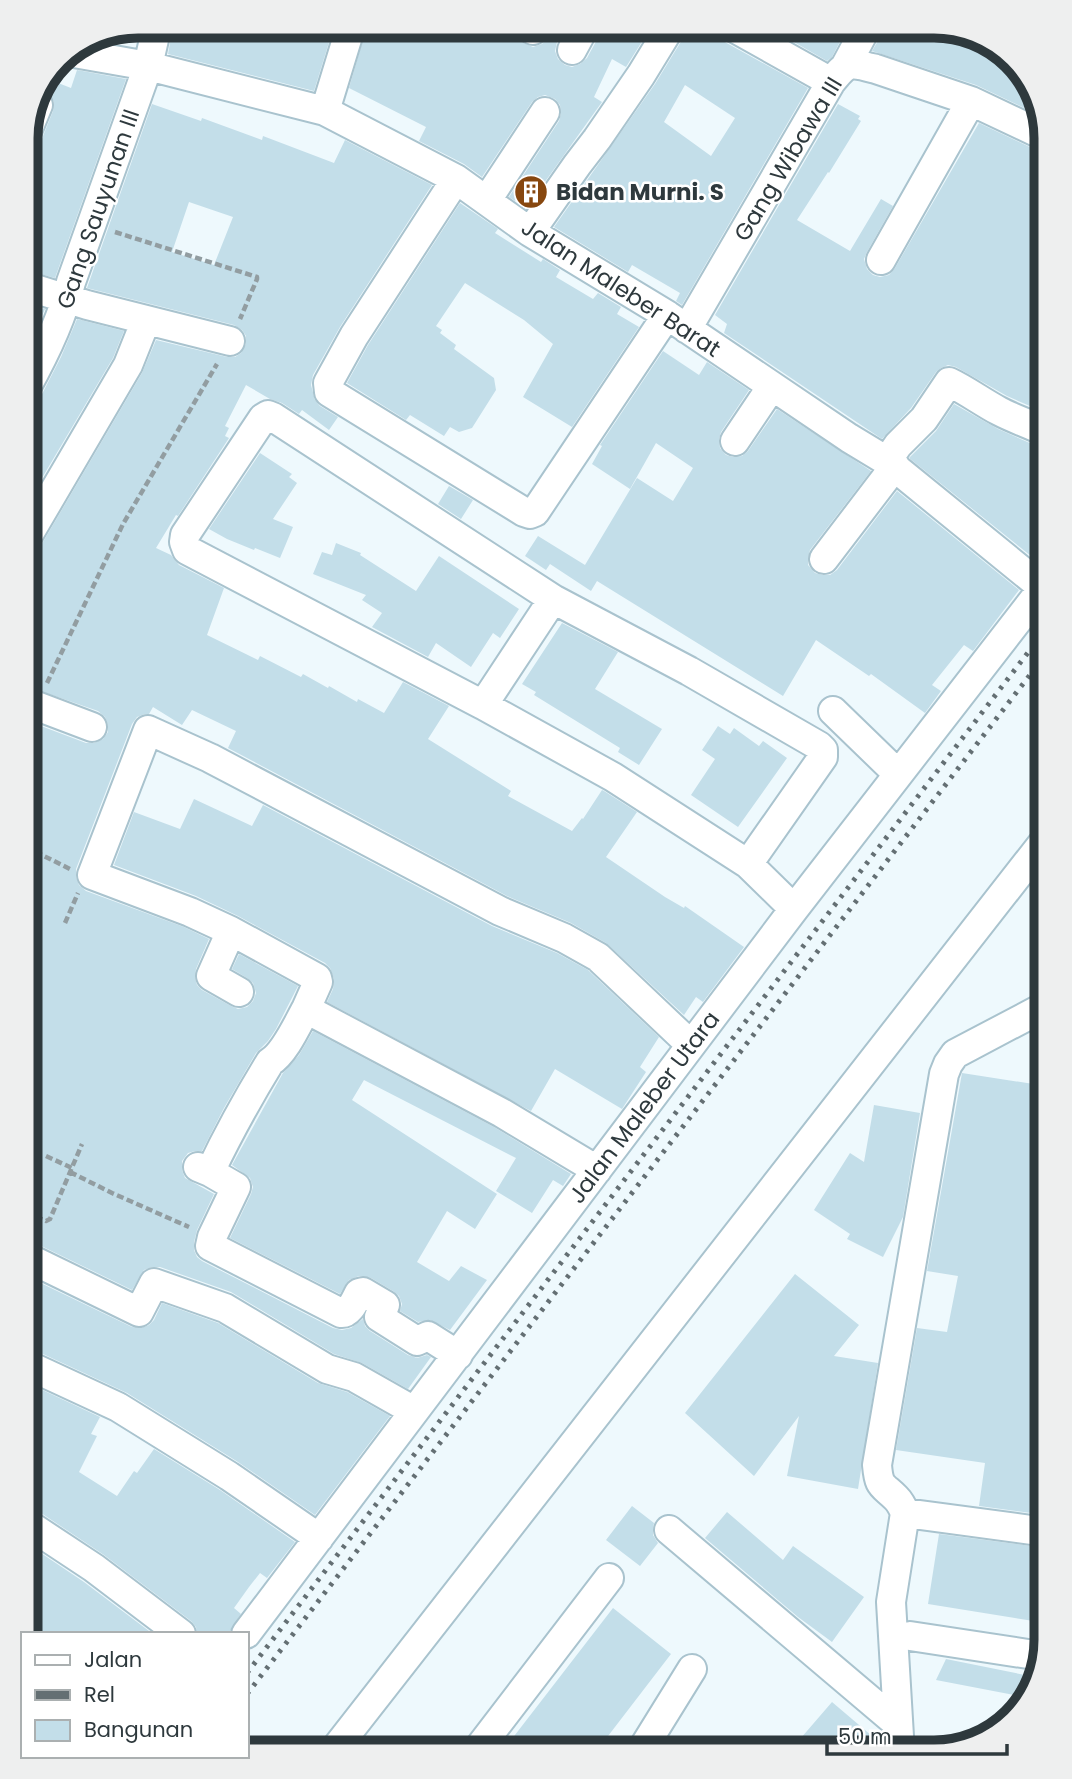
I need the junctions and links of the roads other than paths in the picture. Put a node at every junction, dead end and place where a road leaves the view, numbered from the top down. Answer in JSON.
{"nodes":[{"id":1,"x":154,"y":38,"type":"edge"},
{"id":2,"x":347,"y":38,"type":"edge"},
{"id":3,"x":663,"y":39,"type":"edge"},
{"id":4,"x":760,"y":39,"type":"edge"},
{"id":5,"x":859,"y":39,"type":"edge"},
{"id":6,"x":85,"y":54,"type":"edge"},
{"id":7,"x":148,"y":66,"type":"junction"},
{"id":8,"x":839,"y":74,"type":"junction"},
{"id":9,"x":971,"y":101,"type":"junction"},
{"id":10,"x":325,"y":111,"type":"junction"},
{"id":11,"x":545,"y":112,"type":"dead end"},
{"id":12,"x":1033,"y":131,"type":"edge"},
{"id":13,"x":456,"y":179,"type":"junction"},
{"id":14,"x":486,"y":200,"type":"junction"},
{"id":15,"x":530,"y":232,"type":"junction"},
{"id":16,"x":881,"y":260,"type":"dead end"},
{"id":17,"x":39,"y":290,"type":"edge"},
{"id":18,"x":67,"y":299,"type":"junction"},
{"id":19,"x":146,"y":320,"type":"junction"},
{"id":20,"x":677,"y":322,"type":"junction"},
{"id":21,"x":230,"y":341,"type":"road end"},
{"id":22,"x":39,"y":365,"type":"edge"},
{"id":23,"x":772,"y":386,"type":"junction"},
{"id":24,"x":1034,"y":426,"type":"edge"},
{"id":25,"x":735,"y":441,"type":"dead end"},
{"id":26,"x":891,"y":463,"type":"junction"},
{"id":27,"x":39,"y":517,"type":"edge"},
{"id":28,"x":824,"y":559,"type":"dead end"},
{"id":29,"x":1034,"y":578,"type":"edge"},
{"id":30,"x":553,"y":599,"type":"junction"},
{"id":31,"x":1034,"y":599,"type":"edge"},
{"id":32,"x":483,"y":705,"type":"junction"},
{"id":33,"x":39,"y":707,"type":"edge"},
{"id":34,"x":833,"y":712,"type":"dead end"},
{"id":35,"x":92,"y":727,"type":"dead end"},
{"id":36,"x":898,"y":774,"type":"junction"},
{"id":37,"x":1034,"y":854,"type":"edge"},
{"id":38,"x":748,"y":864,"type":"junction"},
{"id":39,"x":794,"y":909,"type":"junction"},
{"id":40,"x":231,"y":931,"type":"junction"},
{"id":41,"x":239,"y":992,"type":"dead end"},
{"id":42,"x":306,"y":1009,"type":"junction"},
{"id":43,"x":1034,"y":1012,"type":"edge"},
{"id":44,"x":691,"y":1045,"type":"junction"},
{"id":45,"x":597,"y":1170,"type":"junction"},
{"id":46,"x":38,"y":1262,"type":"edge"},
{"id":47,"x":458,"y":1355,"type":"junction"},
{"id":48,"x":38,"y":1370,"type":"edge"},
{"id":49,"x":414,"y":1411,"type":"junction"},
{"id":50,"x":905,"y":1513,"type":"junction"},
{"id":51,"x":669,"y":1530,"type":"dead end"},
{"id":52,"x":1034,"y":1530,"type":"edge"},
{"id":53,"x":38,"y":1532,"type":"edge"},
{"id":54,"x":318,"y":1538,"type":"junction"},
{"id":55,"x":609,"y":1578,"type":"dead end"},
{"id":56,"x":178,"y":1632,"type":"edge"},
{"id":57,"x":248,"y":1632,"type":"edge"},
{"id":58,"x":910,"y":1636,"type":"dead end"},
{"id":59,"x":1033,"y":1655,"type":"edge"},
{"id":60,"x":692,"y":1670,"type":"dead end"},
{"id":61,"x":898,"y":1724,"type":"junction"},
{"id":62,"x":342,"y":1740,"type":"edge"},
{"id":63,"x":485,"y":1740,"type":"edge"},
{"id":64,"x":648,"y":1740,"type":"edge"},
{"id":65,"x":899,"y":1740,"type":"edge"}],
"edges":[{"from":1,"to":7,"type":"street","name":"Gang Sauyunan III"},
{"from":2,"to":10,"type":"street"},
{"from":3,"to":15,"type":"street"},
{"from":4,"to":8,"type":"street"},
{"from":5,"to":8,"type":"street"},
{"from":6,"to":7,"type":"street","name":"Jalan Maleber Barat"},
{"from":7,"to":10,"type":"street","name":"Jalan Maleber Barat"},
{"from":7,"to":18,"type":"street","name":"Gang Sauyunan III"},
{"from":8,"to":9,"type":"street","name":"Gang Wibawa III"},
{"from":8,"to":20,"type":"street","name":"Gang Wibawa III"},
{"from":9,"to":12,"type":"street","name":"Gang Wibawa III"},
{"from":9,"to":16,"type":"street"},
{"from":10,"to":13,"type":"street","name":"Jalan Maleber Barat"},
{"from":11,"to":14,"type":"street"},
{"from":13,"to":14,"type":"street","name":"Jalan Maleber Barat"},
{"from":13,"to":20,"type":"street","name":"Gang Wibawa III"},
{"from":14,"to":15,"type":"street","name":"Jalan Maleber Barat"},
{"from":15,"to":20,"type":"street","name":"Jalan Maleber Barat"},
{"from":17,"to":18,"type":"street"},
{"from":18,"to":19,"type":"street"},
{"from":18,"to":22,"type":"street","name":"Gang Sauyunan III"},
{"from":19,"to":21,"type":"street"},
{"from":19,"to":27,"type":"street"},
{"from":20,"to":23,"type":"street","name":"Jalan Maleber Barat"},
{"from":23,"to":25,"type":"street"},
{"from":23,"to":26,"type":"street","name":"Jalan Maleber Barat"},
{"from":24,"to":26,"type":"street"},
{"from":26,"to":28,"type":"street"},
{"from":26,"to":29,"type":"street","name":"Jalan Maleber Barat"},
{"from":30,"to":32,"type":"street"},
{"from":30,"to":32,"type":"street"},
{"from":30,"to":38,"type":"street"},
{"from":31,"to":36,"type":"street","name":"Jalan Maleber Utara"},
{"from":32,"to":38,"type":"street"},
{"from":33,"to":35,"type":"street"},
{"from":34,"to":36,"type":"street"},
{"from":36,"to":39,"type":"street","name":"Jalan Maleber Utara"},
{"from":37,"to":62,"type":"street"},
{"from":38,"to":39,"type":"street"},
{"from":39,"to":44,"type":"street","name":"Jalan Maleber Utara"},
{"from":40,"to":41,"type":"street"},
{"from":40,"to":42,"type":"street"},
{"from":40,"to":44,"type":"street"},
{"from":42,"to":45,"type":"street"},
{"from":42,"to":47,"type":"street"},
{"from":43,"to":50,"type":"street"},
{"from":44,"to":45,"type":"street","name":"Jalan Maleber Utara"},
{"from":45,"to":47,"type":"street","name":"Jalan Maleber Utara"},
{"from":46,"to":49,"type":"street"},
{"from":47,"to":49,"type":"street","name":"Jalan Maleber Utara"},
{"from":48,"to":54,"type":"street"},
{"from":49,"to":54,"type":"street","name":"Jalan Maleber Utara"},
{"from":50,"to":52,"type":"street"},
{"from":50,"to":61,"type":"street"},
{"from":51,"to":61,"type":"street"},
{"from":53,"to":56,"type":"street"},
{"from":54,"to":57,"type":"street","name":"Jalan Maleber Utara"},
{"from":55,"to":63,"type":"street"},
{"from":58,"to":59,"type":"street"},
{"from":60,"to":64,"type":"street"},
{"from":61,"to":65,"type":"street"}]}
